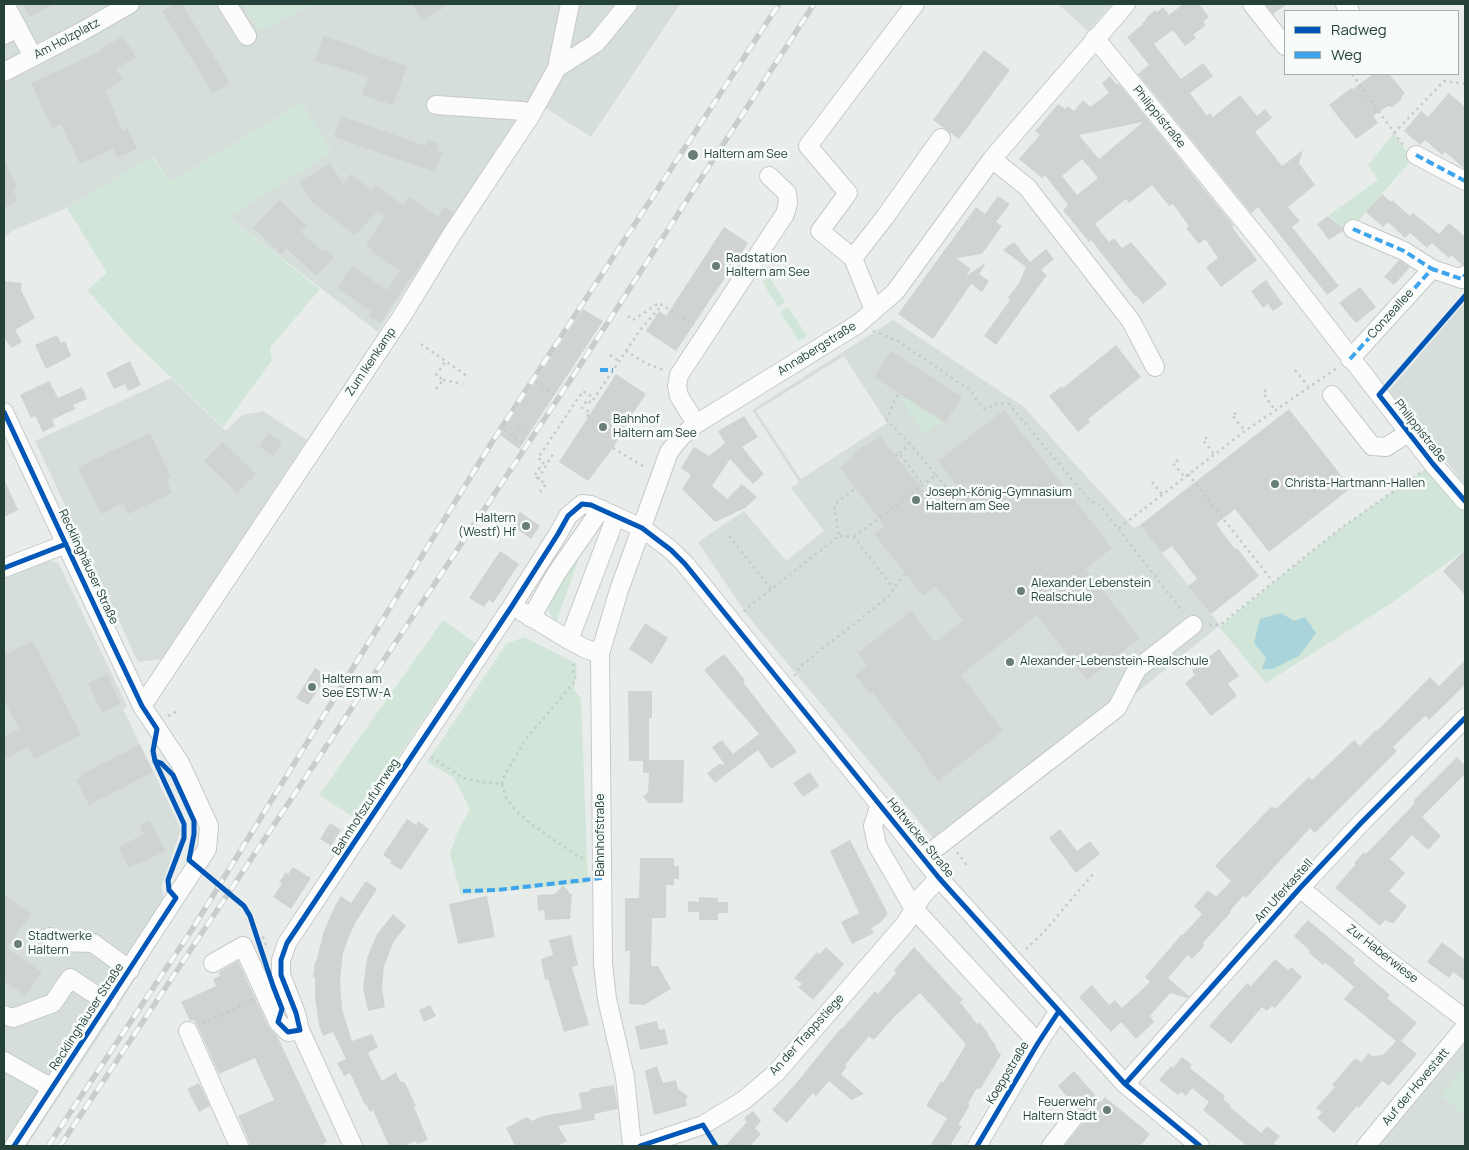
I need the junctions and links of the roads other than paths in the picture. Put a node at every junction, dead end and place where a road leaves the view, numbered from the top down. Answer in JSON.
{"nodes":[{"id":1,"x":5,"y":4,"type":"edge"},
{"id":2,"x":130,"y":4,"type":"edge"},
{"id":3,"x":227,"y":4,"type":"edge"},
{"id":4,"x":570,"y":4,"type":"edge"},
{"id":5,"x":628,"y":4,"type":"edge"},
{"id":6,"x":915,"y":4,"type":"edge"},
{"id":7,"x":1126,"y":4,"type":"edge"},
{"id":8,"x":1252,"y":4,"type":"edge"},
{"id":9,"x":11,"y":32,"type":"edge"},
{"id":10,"x":247,"y":36,"type":"dead end"},
{"id":11,"x":1095,"y":38,"type":"junction"},
{"id":12,"x":1284,"y":45,"type":"edge"},
{"id":13,"x":33,"y":57,"type":"junction"},
{"id":14,"x":557,"y":68,"type":"junction"},
{"id":15,"x":4,"y":72,"type":"edge"},
{"id":16,"x":436,"y":105,"type":"dead end"},
{"id":17,"x":531,"y":115,"type":"junction"},
{"id":18,"x":941,"y":138,"type":"dead end"},
{"id":19,"x":1416,"y":155,"type":"road end"},
{"id":20,"x":992,"y":159,"type":"junction"},
{"id":21,"x":769,"y":176,"type":"dead end"},
{"id":22,"x":1465,"y":181,"type":"edge"},
{"id":23,"x":1353,"y":230,"type":"dead end"},
{"id":24,"x":853,"y":258,"type":"junction"},
{"id":25,"x":1432,"y":269,"type":"junction"},
{"id":26,"x":1465,"y":275,"type":"edge"},
{"id":27,"x":874,"y":310,"type":"junction"},
{"id":28,"x":1350,"y":358,"type":"junction"},
{"id":29,"x":1155,"y":367,"type":"dead end"},
{"id":30,"x":1332,"y":395,"type":"dead end"},
{"id":31,"x":4,"y":412,"type":"edge"},
{"id":32,"x":696,"y":424,"type":"junction"},
{"id":33,"x":1408,"y":433,"type":"junction"},
{"id":34,"x":1465,"y":501,"type":"edge"},
{"id":35,"x":608,"y":513,"type":"junction"},
{"id":36,"x":642,"y":528,"type":"junction"},
{"id":37,"x":66,"y":544,"type":"junction"},
{"id":38,"x":4,"y":568,"type":"edge"},
{"id":39,"x":512,"y":606,"type":"junction"},
{"id":40,"x":532,"y":618,"type":"junction"},
{"id":41,"x":1193,"y":625,"type":"road end"},
{"id":42,"x":569,"y":640,"type":"junction"},
{"id":43,"x":600,"y":654,"type":"junction"},
{"id":44,"x":142,"y":706,"type":"junction"},
{"id":45,"x":1465,"y":718,"type":"edge"},
{"id":46,"x":880,"y":804,"type":"junction"},
{"id":47,"x":923,"y":858,"type":"junction"},
{"id":48,"x":939,"y":878,"type":"junction"},
{"id":49,"x":1300,"y":888,"type":"junction"},
{"id":50,"x":914,"y":909,"type":"junction"},
{"id":51,"x":50,"y":937,"type":"dead end"},
{"id":52,"x":213,"y":963,"type":"dead end"},
{"id":53,"x":130,"y":970,"type":"junction"},
{"id":54,"x":108,"y":1003,"type":"junction"},
{"id":55,"x":1059,"y":1012,"type":"junction"},
{"id":56,"x":4,"y":1015,"type":"edge"},
{"id":57,"x":1465,"y":1019,"type":"edge"},
{"id":58,"x":1465,"y":1027,"type":"edge"},
{"id":59,"x":300,"y":1030,"type":"junction"},
{"id":60,"x":188,"y":1031,"type":"road end"},
{"id":61,"x":1038,"y":1043,"type":"junction"},
{"id":62,"x":4,"y":1061,"type":"edge"},
{"id":63,"x":1125,"y":1084,"type":"junction"},
{"id":64,"x":52,"y":1088,"type":"junction"},
{"id":65,"x":1074,"y":1117,"type":"dead end"},
{"id":66,"x":984,"y":1144,"type":"edge"},
{"id":67,"x":14,"y":1146,"type":"edge"},
{"id":68,"x":239,"y":1146,"type":"edge"},
{"id":69,"x":353,"y":1146,"type":"edge"},
{"id":70,"x":632,"y":1146,"type":"edge"},
{"id":71,"x":640,"y":1146,"type":"edge"},
{"id":72,"x":1051,"y":1146,"type":"edge"},
{"id":73,"x":1200,"y":1146,"type":"edge"},
{"id":74,"x":1366,"y":1146,"type":"edge"}],
"edges":[{"from":1,"to":9,"type":"street"},
{"from":2,"to":13,"type":"street","name":"Am Holzplatz"},
{"from":3,"to":10,"type":"street"},
{"from":4,"to":14,"type":"street","name":"Zum Ikenkamp"},
{"from":5,"to":14,"type":"street"},
{"from":6,"to":24,"type":"street"},
{"from":7,"to":11,"type":"street","name":"Annabergstraße"},
{"from":8,"to":12,"type":"street"},
{"from":9,"to":13,"type":"street"},
{"from":11,"to":20,"type":"street","name":"Annabergstraße"},
{"from":11,"to":28,"type":"street","name":"Philippistraße"},
{"from":13,"to":15,"type":"street","name":"Am Holzplatz"},
{"from":14,"to":17,"type":"street","name":"Zum Ikenkamp"},
{"from":16,"to":17,"type":"street"},
{"from":17,"to":44,"type":"street","name":"Zum Ikenkamp"},
{"from":18,"to":24,"type":"street"},
{"from":19,"to":22,"type":"street"},
{"from":20,"to":27,"type":"street","name":"Annabergstraße"},
{"from":20,"to":29,"type":"street"},
{"from":21,"to":32,"type":"street"},
{"from":23,"to":25,"type":"street"},
{"from":24,"to":27,"type":"street"},
{"from":25,"to":26,"type":"street"},
{"from":25,"to":28,"type":"street","name":"Conzeallee"},
{"from":27,"to":32,"type":"street","name":"Annabergstraße"},
{"from":28,"to":33,"type":"street","name":"Philippistraße"},
{"from":30,"to":33,"type":"street"},
{"from":31,"to":37,"type":"street","name":"Recklinghäuser Straße"},
{"from":32,"to":36,"type":"street","name":"Annabergstraße"},
{"from":33,"to":34,"type":"street","name":"Philippistraße"},
{"from":35,"to":36,"type":"street","name":"Holtwicker Straße"},
{"from":35,"to":39,"type":"street","name":"Bahnhofszufuhrweg"},
{"from":35,"to":40,"type":"street"},
{"from":35,"to":42,"type":"street"},
{"from":36,"to":43,"type":"street","name":"Bahnhofstraße"},
{"from":36,"to":46,"type":"street","name":"Holtwicker Straße"},
{"from":37,"to":38,"type":"street"},
{"from":37,"to":44,"type":"street","name":"Recklinghäuser Straße"},
{"from":39,"to":40,"type":"street"},
{"from":39,"to":59,"type":"street","name":"Bahnhofszufuhrweg"},
{"from":40,"to":42,"type":"street"},
{"from":41,"to":47,"type":"street"},
{"from":42,"to":43,"type":"street"},
{"from":43,"to":70,"type":"street","name":"Bahnhofstraße"},
{"from":44,"to":53,"type":"street","name":"Recklinghäuser Straße"},
{"from":45,"to":49,"type":"street","name":"Am Uferkastell"},
{"from":46,"to":47,"type":"street","name":"Holtwicker Straße"},
{"from":46,"to":50,"type":"street","name":"Holtwicker Straße"},
{"from":47,"to":48,"type":"street","name":"Holtwicker Straße"},
{"from":48,"to":50,"type":"street","name":"An der Trappstiege"},
{"from":48,"to":55,"type":"street","name":"Holtwicker Straße"},
{"from":49,"to":57,"type":"street","name":"Zur Haberwiese"},
{"from":49,"to":63,"type":"street","name":"Am Uferkastell"},
{"from":50,"to":61,"type":"street","name":"Holtwicker Straße"},
{"from":50,"to":71,"type":"street","name":"An der Trappstiege"},
{"from":51,"to":53,"type":"street"},
{"from":52,"to":59,"type":"street"},
{"from":53,"to":54,"type":"street","name":"Recklinghäuser Straße"},
{"from":54,"to":56,"type":"street"},
{"from":54,"to":64,"type":"street","name":"Recklinghäuser Straße"},
{"from":55,"to":61,"type":"street","name":"Koeppstraße"},
{"from":55,"to":63,"type":"street","name":"Holtwicker Straße"},
{"from":58,"to":74,"type":"street","name":"Auf der Hovestatt"},
{"from":59,"to":69,"type":"street"},
{"from":60,"to":68,"type":"street"},
{"from":61,"to":66,"type":"street","name":"Koeppstraße"},
{"from":62,"to":64,"type":"street"},
{"from":63,"to":73,"type":"street","name":"Holtwicker Straße"},
{"from":64,"to":67,"type":"street","name":"Recklinghäuser Straße"},
{"from":65,"to":72,"type":"street"}]}
